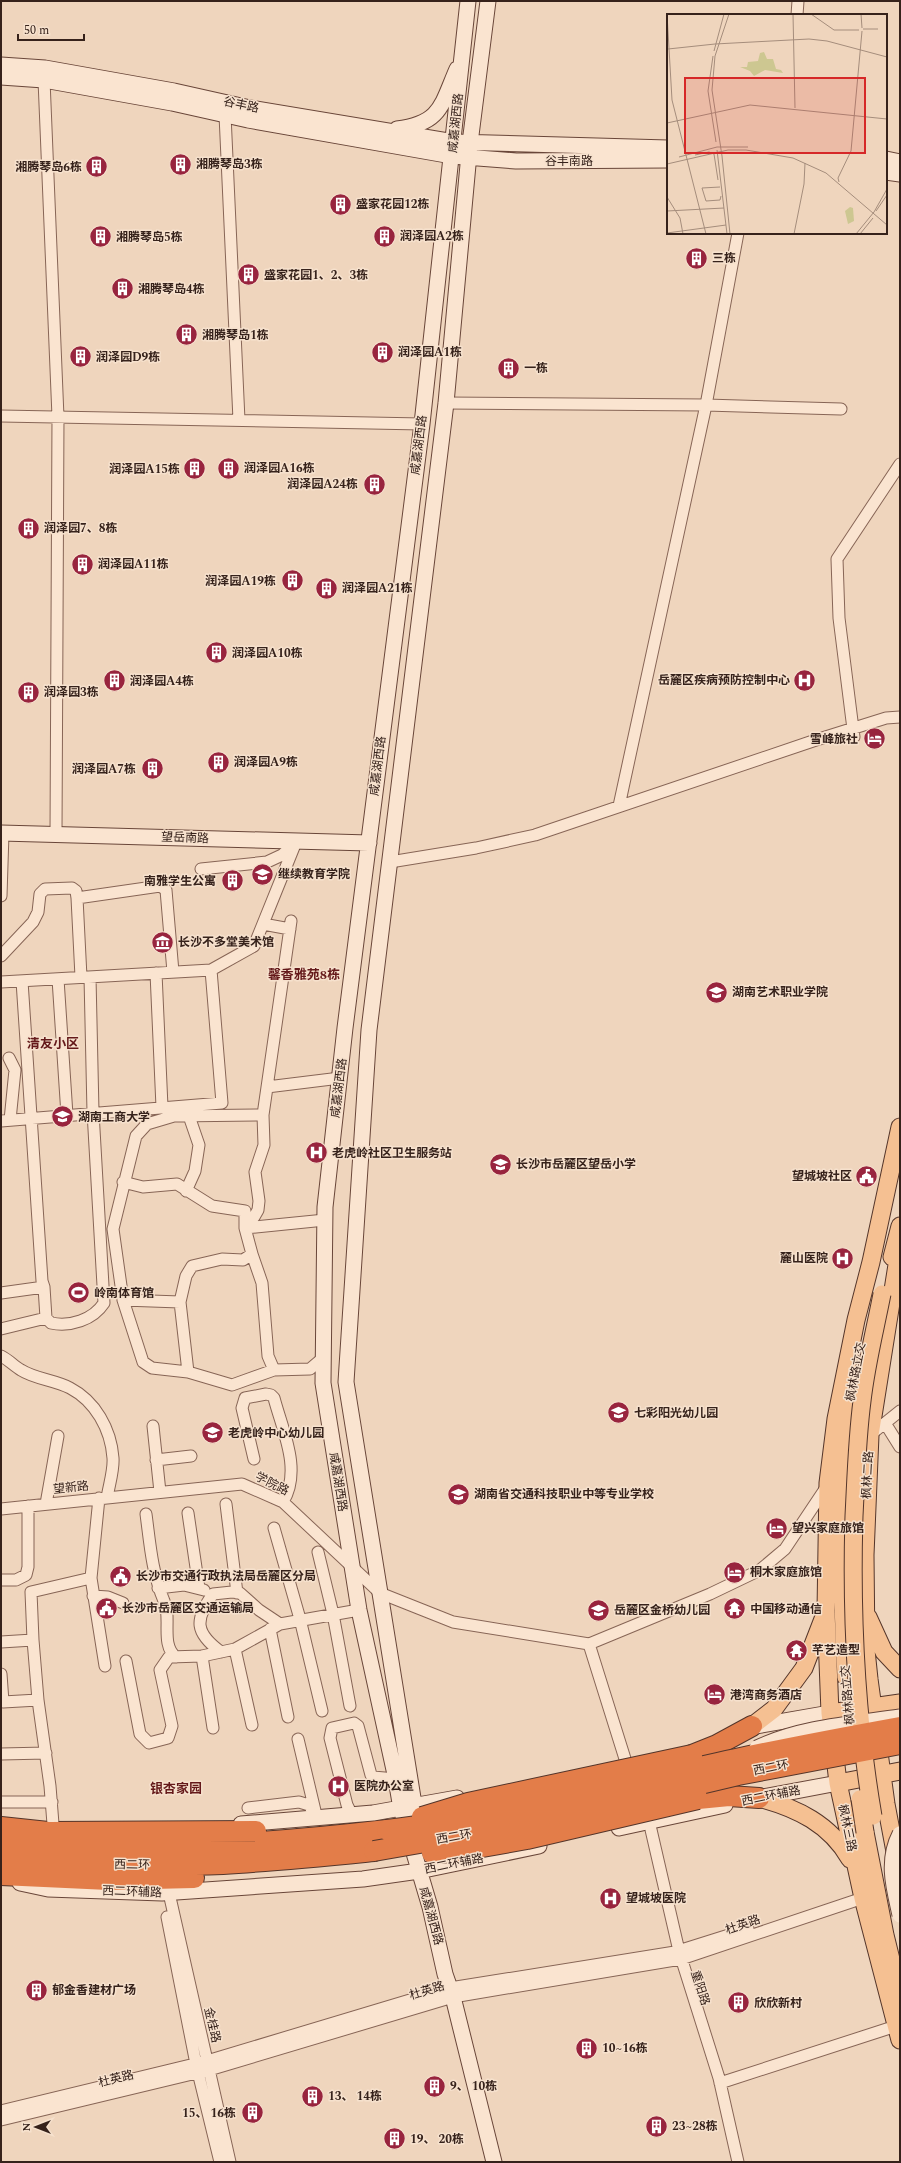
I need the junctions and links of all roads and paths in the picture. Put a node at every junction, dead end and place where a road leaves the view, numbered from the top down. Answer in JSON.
{"nodes":[{"id":1,"x":468,"y":1,"type":"edge"},
{"id":2,"x":488,"y":1,"type":"edge"},
{"id":3,"x":798,"y":1,"type":"edge"},
{"id":4,"x":797,"y":14,"type":"edge"},
{"id":5,"x":463,"y":55,"type":"junction"},
{"id":6,"x":1,"y":64,"type":"edge"},
{"id":7,"x":1,"y":77,"type":"edge"},
{"id":8,"x":44,"y":80,"type":"junction"},
{"id":9,"x":225,"y":115,"type":"junction"},
{"id":10,"x":384,"y":131,"type":"junction"},
{"id":11,"x":473,"y":148,"type":"junction"},
{"id":12,"x":667,"y":148,"type":"edge"},
{"id":13,"x":453,"y":149,"type":"junction"},
{"id":14,"x":887,"y":159,"type":"edge"},
{"id":15,"x":667,"y":160,"type":"edge"},
{"id":16,"x":900,"y":162,"type":"edge"},
{"id":17,"x":887,"y":172,"type":"edge"},
{"id":18,"x":900,"y":174,"type":"edge"},
{"id":19,"x":738,"y":234,"type":"edge"},
{"id":20,"x":446,"y":403,"type":"junction"},
{"id":21,"x":706,"y":405,"type":"junction"},
{"id":22,"x":841,"y":409,"type":"dead end"},
{"id":23,"x":1,"y":416,"type":"edge"},
{"id":24,"x":58,"y":417,"type":"junction"},
{"id":25,"x":239,"y":420,"type":"junction"},
{"id":26,"x":422,"y":424,"type":"junction"},
{"id":27,"x":900,"y":464,"type":"edge"},
{"id":28,"x":900,"y":717,"type":"edge"},
{"id":29,"x":853,"y":733,"type":"junction"},
{"id":30,"x":619,"y":806,"type":"junction"},
{"id":31,"x":2,"y":833,"type":"edge"},
{"id":32,"x":56,"y":834,"type":"junction"},
{"id":33,"x":296,"y":842,"type":"junction"},
{"id":34,"x":369,"y":843,"type":"junction"},
{"id":35,"x":390,"y":862,"type":"junction"},
{"id":36,"x":201,"y":869,"type":"dead end"},
{"id":37,"x":1,"y":896,"type":"edge"},
{"id":38,"x":77,"y":898,"type":"junction"},
{"id":39,"x":263,"y":924,"type":"junction"},
{"id":40,"x":1,"y":956,"type":"edge"},
{"id":41,"x":211,"y":970,"type":"junction"},
{"id":42,"x":173,"y":972,"type":"junction"},
{"id":43,"x":156,"y":973,"type":"junction"},
{"id":44,"x":85,"y":977,"type":"junction"},
{"id":45,"x":58,"y":979,"type":"junction"},
{"id":46,"x":22,"y":981,"type":"junction"},
{"id":47,"x":1,"y":982,"type":"edge"},
{"id":48,"x":5,"y":1054,"type":"edge"},
{"id":49,"x":28,"y":1066,"type":"junction"},
{"id":50,"x":340,"y":1078,"type":"junction"},
{"id":51,"x":267,"y":1087,"type":"junction"},
{"id":52,"x":162,"y":1107,"type":"junction"},
{"id":53,"x":93,"y":1112,"type":"junction"},
{"id":54,"x":67,"y":1115,"type":"junction"},
{"id":55,"x":263,"y":1115,"type":"junction"},
{"id":56,"x":189,"y":1116,"type":"junction"},
{"id":57,"x":32,"y":1118,"type":"junction"},
{"id":58,"x":5,"y":1120,"type":"edge"},
{"id":59,"x":900,"y":1127,"type":"edge"},
{"id":60,"x":123,"y":1182,"type":"junction"},
{"id":61,"x":186,"y":1191,"type":"junction"},
{"id":62,"x":886,"y":1194,"type":"junction"},
{"id":63,"x":325,"y":1220,"type":"junction"},
{"id":64,"x":245,"y":1223,"type":"junction"},
{"id":65,"x":900,"y":1226,"type":"edge"},
{"id":66,"x":900,"y":1246,"type":"edge"},
{"id":67,"x":252,"y":1254,"type":"junction"},
{"id":68,"x":44,"y":1287,"type":"junction"},
{"id":69,"x":1,"y":1293,"type":"edge"},
{"id":70,"x":877,"y":1295,"type":"junction"},
{"id":71,"x":123,"y":1300,"type":"junction"},
{"id":72,"x":180,"y":1302,"type":"junction"},
{"id":73,"x":46,"y":1318,"type":"junction"},
{"id":74,"x":1,"y":1329,"type":"edge"},
{"id":75,"x":1,"y":1356,"type":"edge"},
{"id":76,"x":323,"y":1358,"type":"junction"},
{"id":77,"x":274,"y":1370,"type":"junction"},
{"id":78,"x":188,"y":1372,"type":"junction"},
{"id":79,"x":900,"y":1411,"type":"edge"},
{"id":80,"x":884,"y":1423,"type":"junction"},
{"id":81,"x":152,"y":1426,"type":"dead end"},
{"id":82,"x":58,"y":1436,"type":"dead end"},
{"id":83,"x":870,"y":1436,"type":"junction"},
{"id":84,"x":900,"y":1447,"type":"edge"},
{"id":85,"x":191,"y":1456,"type":"dead end"},
{"id":86,"x":156,"y":1460,"type":"junction"},
{"id":87,"x":254,"y":1460,"type":"dead end"},
{"id":88,"x":828,"y":1483,"type":"junction"},
{"id":89,"x":160,"y":1492,"type":"junction"},
{"id":90,"x":143,"y":1494,"type":"joint"},
{"id":91,"x":103,"y":1498,"type":"junction"},
{"id":92,"x":283,"y":1502,"type":"junction"},
{"id":93,"x":46,"y":1504,"type":"junction"},
{"id":94,"x":226,"y":1504,"type":"dead end"},
{"id":95,"x":28,"y":1506,"type":"junction"},
{"id":96,"x":1,"y":1509,"type":"edge"},
{"id":97,"x":188,"y":1513,"type":"dead end"},
{"id":98,"x":146,"y":1514,"type":"dead end"},
{"id":99,"x":274,"y":1528,"type":"dead end"},
{"id":100,"x":318,"y":1552,"type":"dead end"},
{"id":101,"x":352,"y":1567,"type":"junction"},
{"id":102,"x":91,"y":1578,"type":"junction"},
{"id":103,"x":1,"y":1580,"type":"edge"},
{"id":104,"x":158,"y":1588,"type":"junction"},
{"id":105,"x":199,"y":1588,"type":"junction"},
{"id":106,"x":237,"y":1593,"type":"junction"},
{"id":107,"x":380,"y":1593,"type":"junction"},
{"id":108,"x":213,"y":1594,"type":"junction"},
{"id":109,"x":93,"y":1596,"type":"junction"},
{"id":110,"x":123,"y":1603,"type":"dead end"},
{"id":111,"x":359,"y":1610,"type":"junction"},
{"id":112,"x":865,"y":1610,"type":"junction"},
{"id":113,"x":826,"y":1612,"type":"junction"},
{"id":114,"x":333,"y":1614,"type":"junction"},
{"id":115,"x":300,"y":1619,"type":"junction"},
{"id":116,"x":275,"y":1627,"type":"junction"},
{"id":117,"x":33,"y":1640,"type":"junction"},
{"id":118,"x":1,"y":1642,"type":"edge"},
{"id":119,"x":589,"y":1644,"type":"junction"},
{"id":120,"x":235,"y":1649,"type":"junction"},
{"id":121,"x":222,"y":1652,"type":"junction"},
{"id":122,"x":202,"y":1656,"type":"junction"},
{"id":123,"x":176,"y":1657,"type":"junction"},
{"id":124,"x":126,"y":1661,"type":"dead end"},
{"id":125,"x":104,"y":1666,"type":"dead end"},
{"id":126,"x":900,"y":1669,"type":"edge"},
{"id":127,"x":1,"y":1674,"type":"edge"},
{"id":128,"x":38,"y":1700,"type":"junction"},
{"id":129,"x":900,"y":1703,"type":"edge"},
{"id":130,"x":350,"y":1706,"type":"dead end"},
{"id":131,"x":872,"y":1706,"type":"junction"},
{"id":132,"x":322,"y":1711,"type":"dead end"},
{"id":133,"x":830,"y":1713,"type":"junction"},
{"id":134,"x":288,"y":1717,"type":"dead end"},
{"id":135,"x":900,"y":1717,"type":"edge"},
{"id":136,"x":252,"y":1725,"type":"dead end"},
{"id":137,"x":752,"y":1726,"type":"junction"},
{"id":138,"x":213,"y":1728,"type":"dead end"},
{"id":139,"x":900,"y":1728,"type":"edge"},
{"id":140,"x":298,"y":1740,"type":"dead end"},
{"id":141,"x":900,"y":1744,"type":"edge"},
{"id":142,"x":852,"y":1752,"type":"junction"},
{"id":143,"x":46,"y":1753,"type":"junction"},
{"id":144,"x":1,"y":1754,"type":"edge"},
{"id":145,"x":900,"y":1754,"type":"edge"},
{"id":146,"x":737,"y":1758,"type":"junction"},
{"id":147,"x":626,"y":1762,"type":"junction"},
{"id":148,"x":900,"y":1771,"type":"edge"},
{"id":149,"x":882,"y":1775,"type":"junction"},
{"id":150,"x":396,"y":1779,"type":"junction"},
{"id":151,"x":838,"y":1782,"type":"junction"},
{"id":152,"x":759,"y":1798,"type":"junction"},
{"id":153,"x":1,"y":1802,"type":"edge"},
{"id":154,"x":52,"y":1802,"type":"junction"},
{"id":155,"x":248,"y":1808,"type":"dead end"},
{"id":156,"x":408,"y":1808,"type":"junction"},
{"id":157,"x":352,"y":1815,"type":"junction"},
{"id":158,"x":317,"y":1819,"type":"junction"},
{"id":159,"x":647,"y":1821,"type":"junction"},
{"id":160,"x":1,"y":1827,"type":"edge"},
{"id":161,"x":50,"y":1828,"type":"junction"},
{"id":162,"x":387,"y":1830,"type":"junction"},
{"id":163,"x":900,"y":1834,"type":"edge"},
{"id":164,"x":1,"y":1842,"type":"edge"},
{"id":165,"x":331,"y":1846,"type":"junction"},
{"id":166,"x":374,"y":1851,"type":"junction"},
{"id":167,"x":1,"y":1858,"type":"edge"},
{"id":168,"x":422,"y":1871,"type":"junction"},
{"id":169,"x":1,"y":1875,"type":"edge"},
{"id":170,"x":857,"y":1876,"type":"junction"},
{"id":171,"x":900,"y":1877,"type":"edge"},
{"id":172,"x":1,"y":1879,"type":"edge"},
{"id":173,"x":165,"y":1893,"type":"junction"},
{"id":174,"x":862,"y":1896,"type":"junction"},
{"id":175,"x":900,"y":1915,"type":"edge"},
{"id":176,"x":900,"y":1952,"type":"edge"},
{"id":177,"x":678,"y":1956,"type":"junction"},
{"id":178,"x":454,"y":1992,"type":"junction"},
{"id":179,"x":900,"y":1996,"type":"edge"},
{"id":180,"x":897,"y":2029,"type":"edge"},
{"id":181,"x":203,"y":2067,"type":"junction"},
{"id":182,"x":720,"y":2080,"type":"junction"},
{"id":183,"x":1,"y":2111,"type":"edge"},
{"id":184,"x":1,"y":2120,"type":"edge"},
{"id":185,"x":220,"y":2162,"type":"edge"},
{"id":186,"x":230,"y":2162,"type":"edge"},
{"id":187,"x":494,"y":2162,"type":"edge"},
{"id":188,"x":499,"y":2162,"type":"edge"},
{"id":189,"x":733,"y":2162,"type":"edge"},
{"id":190,"x":738,"y":2162,"type":"edge"}],
"edges":[{"from":1,"to":5,"type":"main road","name":"咸嘉湖西路"},
{"from":2,"to":11,"type":"main road","name":"咸嘉湖西路"},
{"from":3,"to":4,"type":"street"},
{"from":5,"to":10,"type":"main road"},
{"from":5,"to":13,"type":"main road","name":"咸嘉湖西路"},
{"from":6,"to":10,"type":"main road","name":"谷丰路"},
{"from":7,"to":8,"type":"main road","name":"谷丰路"},
{"from":8,"to":9,"type":"main road","name":"谷丰路"},
{"from":8,"to":24,"type":"street"},
{"from":9,"to":13,"type":"main road","name":"谷丰路"},
{"from":9,"to":25,"type":"street"},
{"from":10,"to":13,"type":"main road","name":"谷丰路"},
{"from":11,"to":12,"type":"main road","name":"谷丰南路"},
{"from":11,"to":13,"type":"main road","name":"谷丰路"},
{"from":11,"to":15,"type":"main road","name":"谷丰南路"},
{"from":11,"to":20,"type":"main road","name":"咸嘉湖西路"},
{"from":13,"to":26,"type":"main road","name":"咸嘉湖西路"},
{"from":14,"to":16,"type":"main road"},
{"from":17,"to":18,"type":"main road"},
{"from":19,"to":21,"type":"street"},
{"from":20,"to":21,"type":"street"},
{"from":20,"to":35,"type":"main road","name":"咸嘉湖西路"},
{"from":21,"to":22,"type":"street"},
{"from":21,"to":30,"type":"street"},
{"from":23,"to":24,"type":"street"},
{"from":24,"to":25,"type":"street"},
{"from":24,"to":32,"type":"street"},
{"from":25,"to":26,"type":"street"},
{"from":26,"to":34,"type":"main road","name":"咸嘉湖西路"},
{"from":27,"to":29,"type":"street"},
{"from":28,"to":29,"type":"street"},
{"from":29,"to":30,"type":"street"},
{"from":30,"to":35,"type":"street"},
{"from":31,"to":32,"type":"main road","name":"望岳南路"},
{"from":31,"to":37,"type":"street"},
{"from":32,"to":33,"type":"main road","name":"望岳南路"},
{"from":33,"to":34,"type":"main road","name":"望岳南路"},
{"from":33,"to":36,"type":"street"},
{"from":33,"to":39,"type":"street"},
{"from":34,"to":50,"type":"main road","name":"咸嘉湖西路"},
{"from":35,"to":107,"type":"main road","name":"咸嘉湖西路"},
{"from":38,"to":40,"type":"street"},
{"from":38,"to":42,"type":"street"},
{"from":38,"to":44,"type":"street"},
{"from":39,"to":41,"type":"street"},
{"from":39,"to":51,"type":"street"},
{"from":41,"to":42,"type":"street"},
{"from":41,"to":52,"type":"street"},
{"from":42,"to":43,"type":"street"},
{"from":43,"to":44,"type":"street"},
{"from":43,"to":52,"type":"street"},
{"from":44,"to":45,"type":"street"},
{"from":44,"to":53,"type":"street"},
{"from":45,"to":46,"type":"street"},
{"from":45,"to":54,"type":"street"},
{"from":46,"to":47,"type":"street"},
{"from":46,"to":49,"type":"street"},
{"from":48,"to":49,"type":"street"},
{"from":48,"to":58,"type":"street"},
{"from":49,"to":57,"type":"street"},
{"from":50,"to":51,"type":"street"},
{"from":50,"to":63,"type":"main road","name":"咸嘉湖西路"},
{"from":51,"to":55,"type":"street"},
{"from":52,"to":53,"type":"street"},
{"from":53,"to":54,"type":"street"},
{"from":53,"to":73,"type":"street"},
{"from":54,"to":57,"type":"street"},
{"from":55,"to":56,"type":"street"},
{"from":55,"to":64,"type":"street"},
{"from":56,"to":60,"type":"street"},
{"from":56,"to":61,"type":"street"},
{"from":57,"to":58,"type":"street"},
{"from":57,"to":68,"type":"street"},
{"from":59,"to":62,"type":"main road"},
{"from":60,"to":61,"type":"street"},
{"from":60,"to":71,"type":"street"},
{"from":61,"to":64,"type":"street"},
{"from":62,"to":70,"type":"main road"},
{"from":62,"to":88,"type":"main road"},
{"from":63,"to":64,"type":"street"},
{"from":63,"to":76,"type":"main road","name":"咸嘉湖西路"},
{"from":64,"to":67,"type":"street"},
{"from":65,"to":70,"type":"main road"},
{"from":66,"to":83,"type":"main road","name":"枫林二路"},
{"from":67,"to":72,"type":"street"},
{"from":67,"to":77,"type":"street"},
{"from":68,"to":69,"type":"street"},
{"from":68,"to":73,"type":"street"},
{"from":70,"to":176,"type":"main road","name":"枫林路立交","bridge":true},
{"from":70,"to":179,"type":"main road","name":"枫林路立交","bridge":true},
{"from":71,"to":72,"type":"street"},
{"from":71,"to":78,"type":"street"},
{"from":72,"to":78,"type":"street"},
{"from":73,"to":74,"type":"street"},
{"from":75,"to":91,"type":"street"},
{"from":76,"to":77,"type":"street"},
{"from":76,"to":101,"type":"main road","name":"咸嘉湖西路"},
{"from":77,"to":78,"type":"street"},
{"from":79,"to":80,"type":"street"},
{"from":80,"to":83,"type":"street"},
{"from":80,"to":84,"type":"street"},
{"from":81,"to":86,"type":"street"},
{"from":82,"to":93,"type":"street"},
{"from":83,"to":112,"type":"main road","name":"枫林二路"},
{"from":85,"to":86,"type":"street"},
{"from":86,"to":89,"type":"street"},
{"from":87,"to":92,"type":"street"},
{"from":88,"to":113,"type":"main road"},
{"from":88,"to":119,"type":"street"},
{"from":89,"to":90,"type":"street","name":"学院路"},
{"from":89,"to":92,"type":"street","name":"学院路"},
{"from":90,"to":91,"type":"street","name":"望新路"},
{"from":91,"to":93,"type":"street","name":"望新路"},
{"from":91,"to":102,"type":"street"},
{"from":92,"to":101,"type":"street","name":"学院路"},
{"from":93,"to":95,"type":"street","name":"望新路"},
{"from":94,"to":106,"type":"street"},
{"from":95,"to":96,"type":"street","name":"望新路"},
{"from":95,"to":103,"type":"street"},
{"from":97,"to":105,"type":"street"},
{"from":98,"to":104,"type":"street"},
{"from":99,"to":115,"type":"street"},
{"from":100,"to":114,"type":"street"},
{"from":101,"to":107,"type":"street","name":"学院路"},
{"from":101,"to":111,"type":"main road","name":"咸嘉湖西路"},
{"from":102,"to":109,"type":"street"},
{"from":102,"to":117,"type":"street"},
{"from":104,"to":105,"type":"street"},
{"from":104,"to":123,"type":"street"},
{"from":105,"to":108,"type":"street"},
{"from":106,"to":108,"type":"street"},
{"from":106,"to":116,"type":"street"},
{"from":107,"to":119,"type":"street"},
{"from":107,"to":156,"type":"main road","name":"咸嘉湖西路"},
{"from":108,"to":121,"type":"street"},
{"from":109,"to":110,"type":"street"},
{"from":109,"to":125,"type":"street"},
{"from":111,"to":114,"type":"street"},
{"from":111,"to":150,"type":"main road","name":"咸嘉湖西路"},
{"from":112,"to":126,"type":"main road"},
{"from":112,"to":131,"type":"main road","name":"枫林二路"},
{"from":113,"to":133,"type":"main road","name":"枫林三路"},
{"from":113,"to":137,"type":"main road"},
{"from":114,"to":115,"type":"street"},
{"from":114,"to":130,"type":"street"},
{"from":115,"to":116,"type":"street"},
{"from":115,"to":132,"type":"street"},
{"from":116,"to":120,"type":"street"},
{"from":116,"to":134,"type":"street"},
{"from":117,"to":118,"type":"street"},
{"from":117,"to":128,"type":"street"},
{"from":119,"to":147,"type":"street"},
{"from":120,"to":121,"type":"street"},
{"from":120,"to":136,"type":"street"},
{"from":121,"to":122,"type":"street"},
{"from":122,"to":123,"type":"street"},
{"from":122,"to":138,"type":"street"},
{"from":123,"to":124,"type":"street"},
{"from":127,"to":128,"type":"street"},
{"from":128,"to":143,"type":"street"},
{"from":129,"to":131,"type":"main road"},
{"from":131,"to":133,"type":"main road"},
{"from":131,"to":149,"type":"main road"},
{"from":133,"to":137,"type":"main road"},
{"from":133,"to":151,"type":"main road","name":"枫林三路"},
{"from":135,"to":146,"type":"main road","bridge":true},
{"from":137,"to":147,"type":"main road"},
{"from":137,"to":162,"type":"highway","bridge":true},
{"from":139,"to":146,"type":"highway","name":"西二环","bridge":true},
{"from":140,"to":158,"type":"street"},
{"from":141,"to":142,"type":"highway","name":"西二环","bridge":true},
{"from":142,"to":145,"type":"main road","bridge":true},
{"from":142,"to":166,"type":"highway","name":"西二环","bridge":true},
{"from":143,"to":144,"type":"street"},
{"from":143,"to":154,"type":"street"},
{"from":146,"to":162,"type":"highway","name":"西二环","bridge":true},
{"from":147,"to":156,"type":"main road"},
{"from":148,"to":149,"type":"main road","name":"西二环辅路"},
{"from":149,"to":151,"type":"main road","name":"西二环辅路"},
{"from":149,"to":171,"type":"main road"},
{"from":150,"to":156,"type":"main road","name":"咸嘉湖西路"},
{"from":150,"to":157,"type":"street"},
{"from":151,"to":152,"type":"main road","name":"西二环辅路"},
{"from":151,"to":170,"type":"main road","name":"枫林三路"},
{"from":152,"to":159,"type":"main road","name":"西二环辅路"},
{"from":152,"to":166,"type":"highway","bridge":true},
{"from":152,"to":170,"type":"main road"},
{"from":153,"to":154,"type":"street"},
{"from":154,"to":161,"type":"street"},
{"from":155,"to":158,"type":"street"},
{"from":156,"to":157,"type":"main road"},
{"from":156,"to":168,"type":"main road","name":"咸嘉湖西路"},
{"from":157,"to":158,"type":"main road"},
{"from":158,"to":161,"type":"main road"},
{"from":159,"to":168,"type":"main road","name":"西二环辅路"},
{"from":159,"to":177,"type":"street","name":"重阳路"},
{"from":160,"to":161,"type":"highway"},
{"from":161,"to":165,"type":"highway"},
{"from":162,"to":165,"type":"highway","name":"西二环"},
{"from":163,"to":175,"type":"main road","bridge":true},
{"from":164,"to":165,"type":"highway","name":"西二环"},
{"from":165,"to":166,"type":"highway","name":"西二环"},
{"from":165,"to":167,"type":"highway","name":"西二环"},
{"from":165,"to":169,"type":"highway"},
{"from":168,"to":173,"type":"main road","name":"西二环辅路"},
{"from":168,"to":178,"type":"main road","name":"咸嘉湖西路"},
{"from":170,"to":174,"type":"main road","name":"枫林三路"},
{"from":172,"to":173,"type":"main road","name":"西二环辅路"},
{"from":173,"to":181,"type":"street","name":"金桂路"},
{"from":174,"to":177,"type":"street","name":"杜英路"},
{"from":174,"to":180,"type":"main road","name":"枫林三路"},
{"from":177,"to":178,"type":"street","name":"杜英路"},
{"from":177,"to":182,"type":"street","name":"重阳路"},
{"from":177,"to":189,"type":"street","name":"重阳路"},
{"from":178,"to":181,"type":"street","name":"杜英路"},
{"from":178,"to":187,"type":"main road","name":"咸嘉湖西路"},
{"from":178,"to":188,"type":"main road","name":"咸嘉湖西路"},
{"from":180,"to":182,"type":"street"},
{"from":181,"to":183,"type":"street","name":"杜英路"},
{"from":181,"to":184,"type":"street","name":"杜英路"},
{"from":181,"to":185,"type":"street","name":"金桂路"},
{"from":181,"to":186,"type":"street","name":"金桂路"},
{"from":182,"to":190,"type":"street","name":"重阳路"}]}
